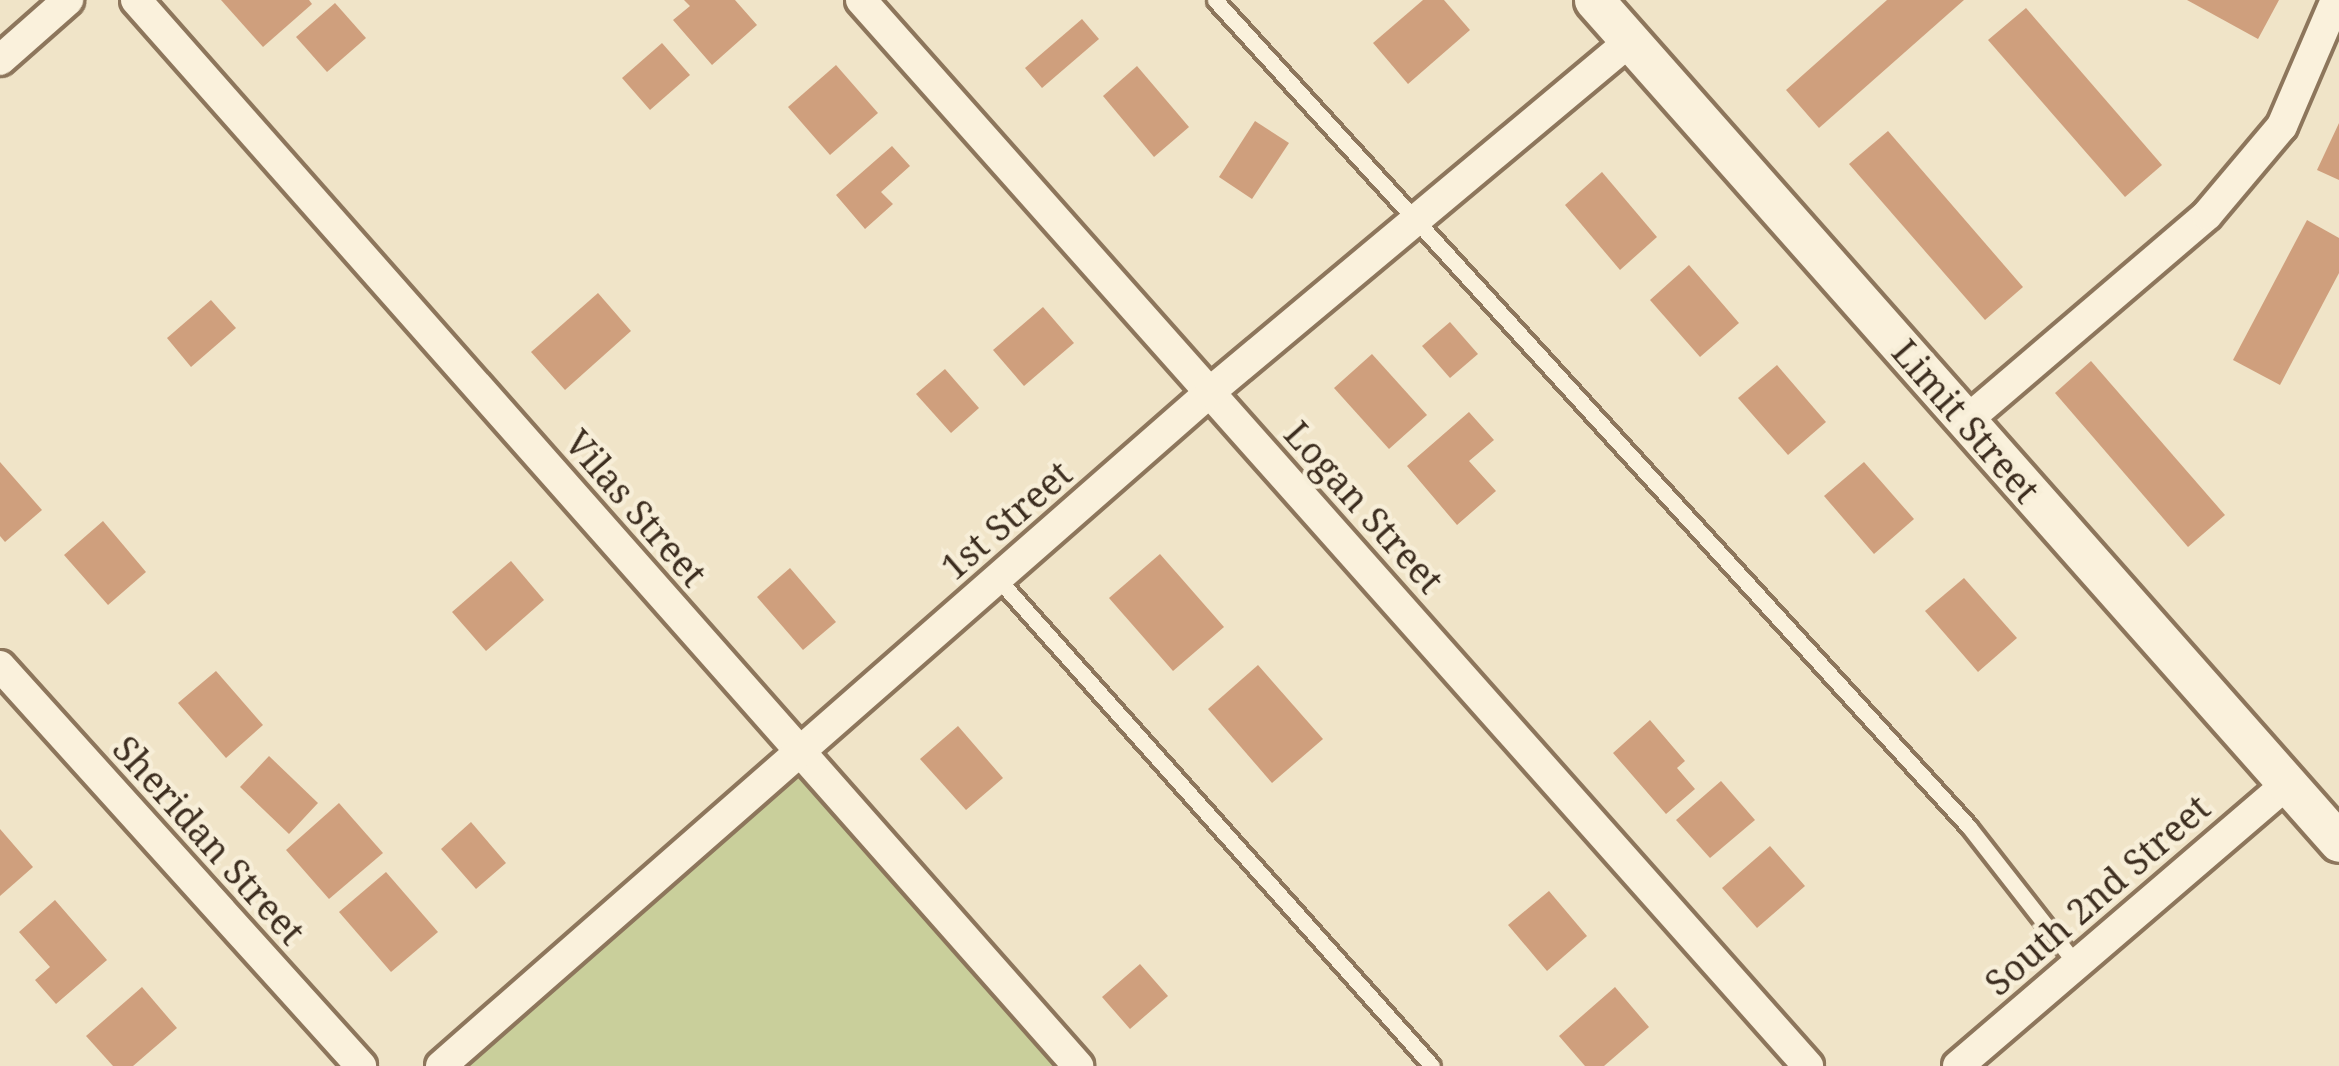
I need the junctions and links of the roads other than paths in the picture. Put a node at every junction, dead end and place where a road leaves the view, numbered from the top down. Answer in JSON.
{"nodes":[{"id":1,"x":68,"y":0,"type":"edge"},
{"id":2,"x":136,"y":0,"type":"edge"},
{"id":3,"x":861,"y":0,"type":"edge"},
{"id":4,"x":1215,"y":0,"type":"edge"},
{"id":5,"x":1594,"y":0,"type":"edge"},
{"id":6,"x":2336,"y":0,"type":"edge"},
{"id":7,"x":1630,"y":41,"type":"junction"},
{"id":8,"x":0,"y":59,"type":"edge"},
{"id":9,"x":1415,"y":226,"type":"junction"},
{"id":10,"x":1210,"y":392,"type":"junction"},
{"id":11,"x":1966,"y":421,"type":"junction"},
{"id":12,"x":998,"y":579,"type":"junction"},
{"id":13,"x":0,"y":666,"type":"edge"},
{"id":14,"x":800,"y":753,"type":"junction"},
{"id":15,"x":2287,"y":784,"type":"junction"},
{"id":16,"x":2339,"y":842,"type":"edge"},
{"id":17,"x":2076,"y":964,"type":"junction"},
{"id":18,"x":361,"y":1066,"type":"edge"},
{"id":19,"x":441,"y":1066,"type":"edge"},
{"id":20,"x":1078,"y":1066,"type":"edge"},
{"id":21,"x":1432,"y":1066,"type":"edge"},
{"id":22,"x":1808,"y":1066,"type":"edge"},
{"id":23,"x":1958,"y":1066,"type":"edge"}],
"edges":[{"from":1,"to":8,"type":"street"},
{"from":2,"to":14,"type":"street","name":"Vilas Street"},
{"from":3,"to":10,"type":"street","name":"Logan Street"},
{"from":4,"to":9,"type":"lane"},
{"from":5,"to":7,"type":"street","name":"Limit Street"},
{"from":6,"to":11,"type":"street"},
{"from":7,"to":9,"type":"street","name":"1st Street"},
{"from":7,"to":11,"type":"street","name":"Limit Street"},
{"from":9,"to":10,"type":"street","name":"1st Street"},
{"from":9,"to":17,"type":"lane"},
{"from":10,"to":12,"type":"street","name":"1st Street"},
{"from":10,"to":22,"type":"street","name":"Logan Street"},
{"from":11,"to":15,"type":"street","name":"Limit Street"},
{"from":12,"to":14,"type":"street","name":"1st Street"},
{"from":12,"to":21,"type":"lane"},
{"from":13,"to":18,"type":"street","name":"Sheridan Street"},
{"from":14,"to":19,"type":"street","name":"1st Street"},
{"from":14,"to":20,"type":"street","name":"Vilas Street"},
{"from":15,"to":16,"type":"street","name":"Limit Street"},
{"from":15,"to":17,"type":"street","name":"South 2nd Street"},
{"from":17,"to":23,"type":"street","name":"South 2nd Street"}]}
